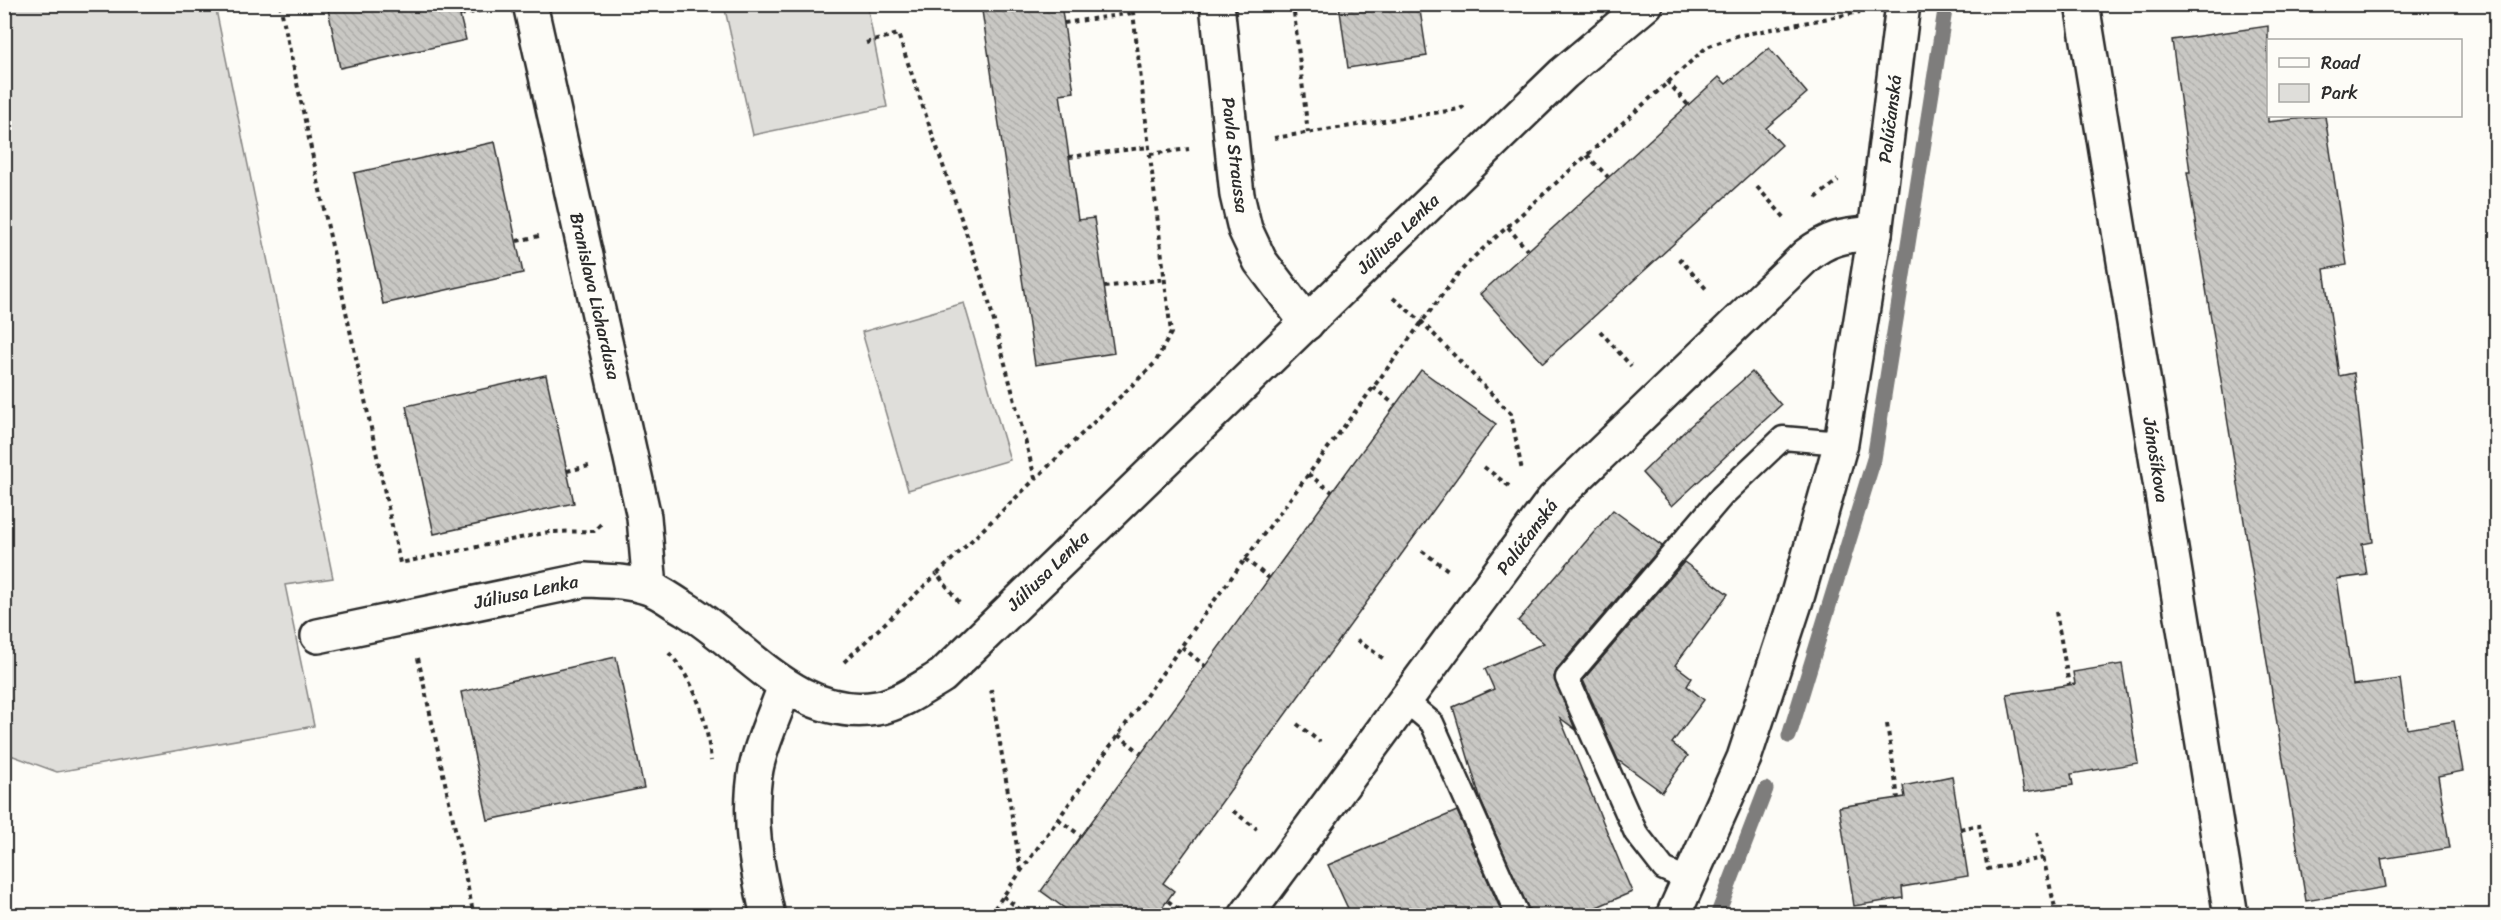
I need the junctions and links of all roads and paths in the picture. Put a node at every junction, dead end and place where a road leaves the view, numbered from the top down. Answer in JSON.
{"nodes":[{"id":1,"x":280,"y":4,"type":"edge"},
{"id":2,"x":530,"y":4,"type":"edge"},
{"id":3,"x":1132,"y":4,"type":"edge"},
{"id":4,"x":1217,"y":4,"type":"edge"},
{"id":5,"x":1293,"y":4,"type":"edge"},
{"id":6,"x":1646,"y":4,"type":"edge"},
{"id":7,"x":2082,"y":4,"type":"edge"},
{"id":8,"x":1887,"y":7,"type":"edge"},
{"id":9,"x":490,"y":9,"type":"dead end"},
{"id":10,"x":1133,"y":13,"type":"junction"},
{"id":11,"x":460,"y":15,"type":"dead end"},
{"id":12,"x":1064,"y":23,"type":"dead end"},
{"id":13,"x":866,"y":43,"type":"dead end"},
{"id":14,"x":1667,"y":81,"type":"junction"},
{"id":15,"x":1468,"y":104,"type":"dead end"},
{"id":16,"x":1688,"y":105,"type":"dead end"},
{"id":17,"x":1308,"y":133,"type":"junction"},
{"id":18,"x":1232,"y":143,"type":"junction"},
{"id":19,"x":1149,"y":147,"type":"junction"},
{"id":20,"x":1150,"y":154,"type":"junction"},
{"id":21,"x":1587,"y":155,"type":"junction"},
{"id":22,"x":1069,"y":158,"type":"dead end"},
{"id":23,"x":1608,"y":177,"type":"dead end"},
{"id":24,"x":1757,"y":187,"type":"dead end"},
{"id":25,"x":1789,"y":223,"type":"dead end"},
{"id":26,"x":1508,"y":227,"type":"junction"},
{"id":27,"x":1875,"y":233,"type":"junction"},
{"id":28,"x":549,"y":234,"type":"dead end"},
{"id":29,"x":517,"y":241,"type":"dead end"},
{"id":30,"x":1527,"y":250,"type":"dead end"},
{"id":31,"x":1679,"y":258,"type":"dead end"},
{"id":32,"x":1360,"y":271,"type":"junction"},
{"id":33,"x":1165,"y":279,"type":"junction"},
{"id":34,"x":1104,"y":287,"type":"dead end"},
{"id":35,"x":1710,"y":294,"type":"dead end"},
{"id":36,"x":1422,"y":321,"type":"junction"},
{"id":37,"x":1306,"y":323,"type":"junction"},
{"id":38,"x":1600,"y":331,"type":"dead end"},
{"id":39,"x":1632,"y":366,"type":"dead end"},
{"id":40,"x":1373,"y":387,"type":"junction"},
{"id":41,"x":1395,"y":405,"type":"dead end"},
{"id":42,"x":1841,"y":443,"type":"junction"},
{"id":43,"x":598,"y":463,"type":"dead end"},
{"id":44,"x":1484,"y":467,"type":"dead end"},
{"id":45,"x":567,"y":471,"type":"dead end"},
{"id":46,"x":1308,"y":474,"type":"junction"},
{"id":47,"x":1523,"y":476,"type":"dead end"},
{"id":48,"x":1035,"y":479,"type":"junction"},
{"id":49,"x":1512,"y":488,"type":"dead end"},
{"id":50,"x":1332,"y":492,"type":"dead end"},
{"id":51,"x":610,"y":515,"type":"dead end"},
{"id":52,"x":1422,"y":551,"type":"dead end"},
{"id":53,"x":1245,"y":559,"type":"junction"},
{"id":54,"x":1451,"y":572,"type":"dead end"},
{"id":55,"x":938,"y":574,"type":"junction"},
{"id":56,"x":1269,"y":578,"type":"dead end"},
{"id":57,"x":650,"y":588,"type":"junction"},
{"id":58,"x":2056,"y":612,"type":"dead end"},
{"id":59,"x":409,"y":617,"type":"junction"},
{"id":60,"x":982,"y":634,"type":"junction"},
{"id":61,"x":318,"y":636,"type":"dead end"},
{"id":62,"x":1357,"y":640,"type":"dead end"},
{"id":63,"x":1182,"y":647,"type":"junction"},
{"id":64,"x":668,"y":651,"type":"dead end"},
{"id":65,"x":1387,"y":662,"type":"dead end"},
{"id":66,"x":835,"y":665,"type":"dead end"},
{"id":67,"x":1205,"y":666,"type":"dead end"},
{"id":68,"x":2069,"y":685,"type":"dead end"},
{"id":69,"x":785,"y":686,"type":"junction"},
{"id":70,"x":1405,"y":700,"type":"junction"},
{"id":71,"x":1297,"y":724,"type":"dead end"},
{"id":72,"x":1887,"y":724,"type":"dead end"},
{"id":73,"x":1118,"y":735,"type":"junction"},
{"id":74,"x":1326,"y":746,"type":"dead end"},
{"id":75,"x":1142,"y":753,"type":"dead end"},
{"id":76,"x":712,"y":765,"type":"dead end"},
{"id":77,"x":1898,"y":798,"type":"dead end"},
{"id":78,"x":1233,"y":811,"type":"dead end"},
{"id":79,"x":1058,"y":819,"type":"junction"},
{"id":80,"x":1960,"y":829,"type":"dead end"},
{"id":81,"x":2037,"y":832,"type":"dead end"},
{"id":82,"x":1262,"y":833,"type":"dead end"},
{"id":83,"x":1081,"y":836,"type":"dead end"},
{"id":84,"x":2043,"y":858,"type":"junction"},
{"id":85,"x":1021,"y":872,"type":"junction"},
{"id":86,"x":1689,"y":880,"type":"junction"},
{"id":87,"x":1003,"y":896,"type":"junction"},
{"id":88,"x":1168,"y":901,"type":"dead end"},
{"id":89,"x":474,"y":915,"type":"edge"},
{"id":90,"x":768,"y":915,"type":"edge"},
{"id":91,"x":989,"y":915,"type":"edge"},
{"id":92,"x":1028,"y":915,"type":"edge"},
{"id":93,"x":1187,"y":915,"type":"edge"},
{"id":94,"x":1246,"y":915,"type":"edge"},
{"id":95,"x":1518,"y":915,"type":"edge"},
{"id":96,"x":1673,"y":915,"type":"edge"},
{"id":97,"x":2057,"y":915,"type":"edge"},
{"id":98,"x":2231,"y":915,"type":"edge"}],
"edges":[{"from":1,"to":51,"type":"path"},
{"from":2,"to":57,"type":"street","name":"Branislava Lichardusa"},
{"from":3,"to":10,"type":"path"},
{"from":4,"to":18,"type":"street","name":"Pavla Straussa"},
{"from":5,"to":17,"type":"path"},
{"from":6,"to":32,"type":"street","name":"Júliusa Lenka"},
{"from":7,"to":98,"type":"street","name":"Jánošíkova"},
{"from":8,"to":14,"type":"path"},
{"from":8,"to":27,"type":"street","name":"Palúčanská"},
{"from":9,"to":11,"type":"path"},
{"from":10,"to":12,"type":"path"},
{"from":10,"to":19,"type":"path"},
{"from":13,"to":48,"type":"path"},
{"from":14,"to":16,"type":"path"},
{"from":14,"to":21,"type":"path"},
{"from":15,"to":17,"type":"path"},
{"from":17,"to":18,"type":"path"},
{"from":18,"to":20,"type":"path"},
{"from":18,"to":37,"type":"street","name":"Pavla Straussa"},
{"from":19,"to":20,"type":"path"},
{"from":19,"to":22,"type":"path"},
{"from":20,"to":33,"type":"path"},
{"from":21,"to":23,"type":"path"},
{"from":21,"to":26,"type":"path"},
{"from":24,"to":25,"type":"path"},
{"from":26,"to":30,"type":"path"},
{"from":26,"to":36,"type":"path"},
{"from":27,"to":42,"type":"street","name":"Palúčanská"},
{"from":27,"to":70,"type":"street","name":"Palúčanská"},
{"from":28,"to":29,"type":"path"},
{"from":31,"to":35,"type":"path"},
{"from":32,"to":36,"type":"path"},
{"from":32,"to":37,"type":"street","name":"Júliusa Lenka"},
{"from":33,"to":34,"type":"path"},
{"from":33,"to":48,"type":"path"},
{"from":36,"to":40,"type":"path"},
{"from":36,"to":47,"type":"path"},
{"from":37,"to":60,"type":"street","name":"Júliusa Lenka"},
{"from":38,"to":39,"type":"path"},
{"from":40,"to":41,"type":"path"},
{"from":40,"to":46,"type":"path"},
{"from":42,"to":86,"type":"street","name":"Palúčanská"},
{"from":42,"to":86,"type":"lane"},
{"from":43,"to":45,"type":"path"},
{"from":44,"to":49,"type":"path"},
{"from":46,"to":50,"type":"path"},
{"from":46,"to":53,"type":"path"},
{"from":48,"to":55,"type":"path"},
{"from":52,"to":54,"type":"path"},
{"from":53,"to":56,"type":"path"},
{"from":53,"to":63,"type":"path"},
{"from":55,"to":60,"type":"path"},
{"from":55,"to":66,"type":"path"},
{"from":57,"to":59,"type":"street","name":"Júliusa Lenka"},
{"from":57,"to":69,"type":"street","name":"Júliusa Lenka"},
{"from":58,"to":68,"type":"path"},
{"from":59,"to":61,"type":"street","name":"Júliusa Lenka"},
{"from":59,"to":89,"type":"path"},
{"from":60,"to":69,"type":"street","name":"Júliusa Lenka"},
{"from":60,"to":85,"type":"path"},
{"from":62,"to":65,"type":"path"},
{"from":63,"to":67,"type":"path"},
{"from":63,"to":73,"type":"path"},
{"from":64,"to":76,"type":"path"},
{"from":69,"to":90,"type":"street"},
{"from":70,"to":94,"type":"street","name":"Palúčanská"},
{"from":70,"to":95,"type":"lane"},
{"from":71,"to":74,"type":"path"},
{"from":72,"to":77,"type":"path"},
{"from":73,"to":75,"type":"path"},
{"from":73,"to":79,"type":"path"},
{"from":78,"to":82,"type":"path"},
{"from":79,"to":83,"type":"path"},
{"from":79,"to":85,"type":"path"},
{"from":80,"to":84,"type":"path"},
{"from":81,"to":84,"type":"path"},
{"from":84,"to":97,"type":"path"},
{"from":85,"to":87,"type":"path"},
{"from":86,"to":96,"type":"street","name":"Palúčanská"},
{"from":87,"to":91,"type":"path"},
{"from":87,"to":92,"type":"path"},
{"from":88,"to":93,"type":"path"}]}
